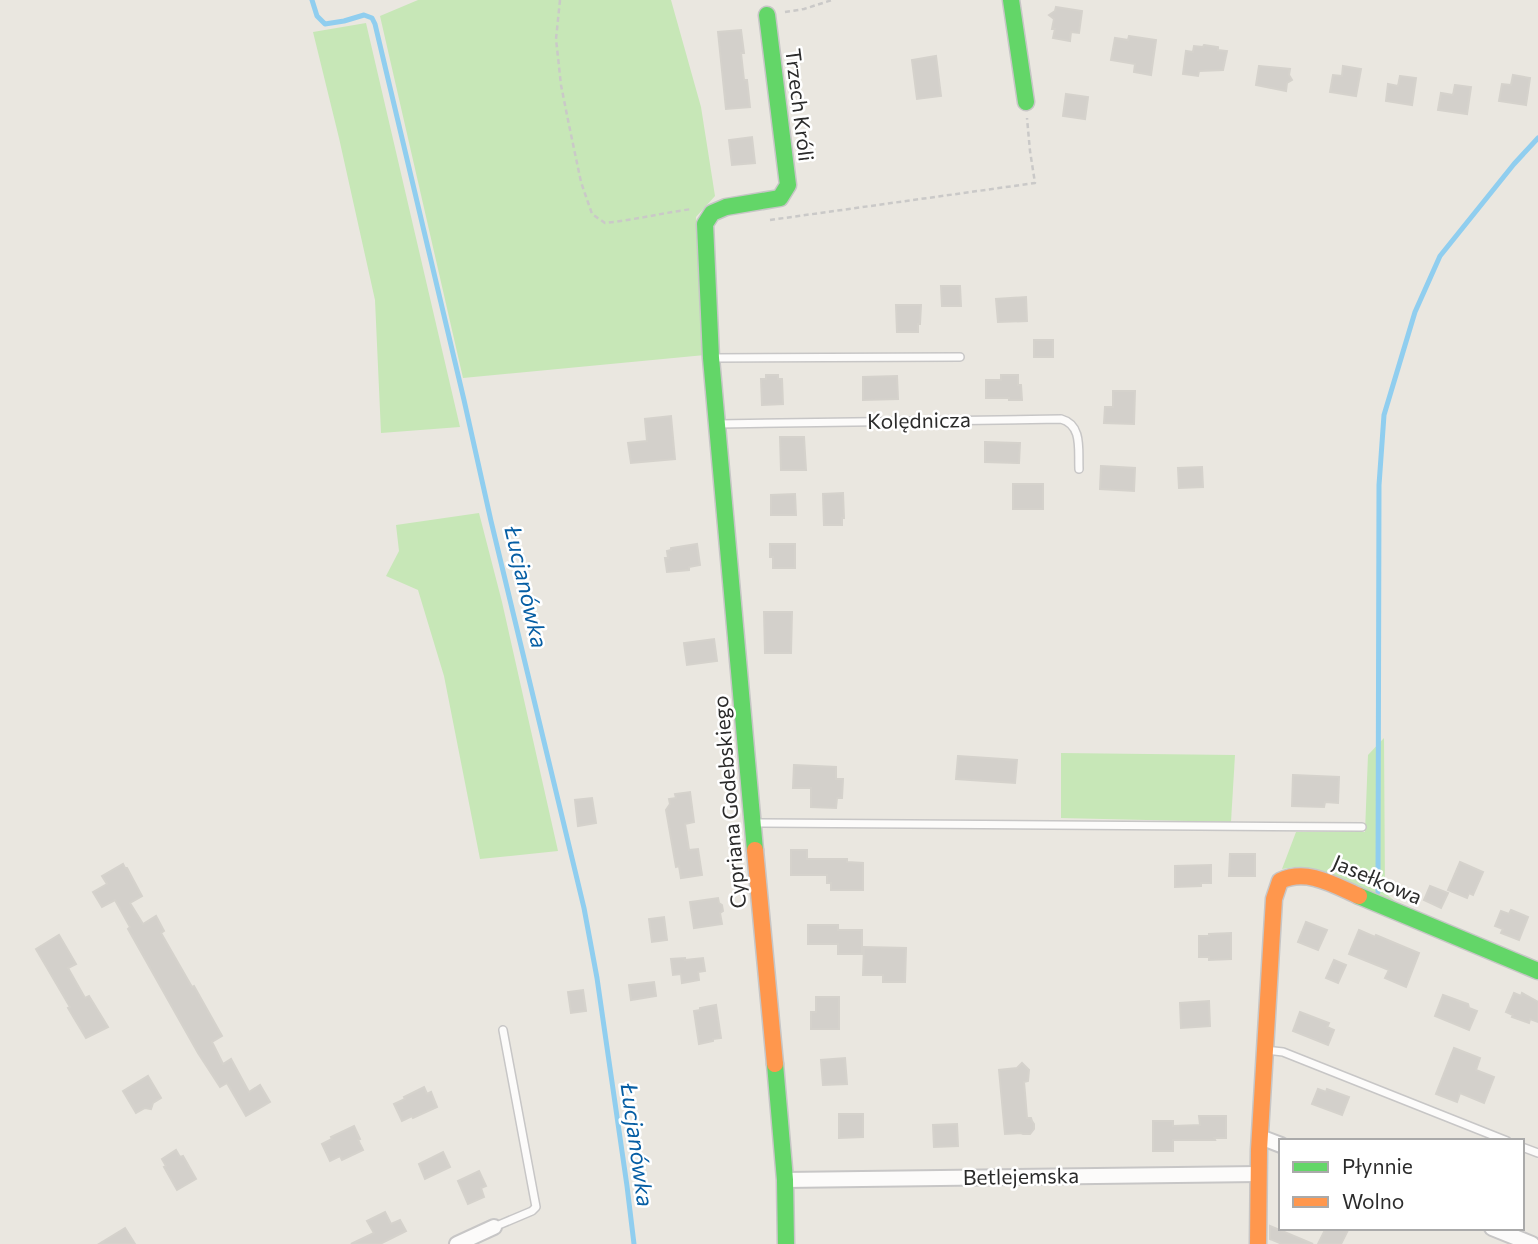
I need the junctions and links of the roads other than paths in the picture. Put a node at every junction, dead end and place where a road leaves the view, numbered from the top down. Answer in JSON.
{"nodes":[{"id":1,"x":1011,"y":0,"type":"edge"},
{"id":2,"x":767,"y":15,"type":"road end"},
{"id":3,"x":1026,"y":102,"type":"road end"},
{"id":4,"x":708,"y":219,"type":"joint"},
{"id":5,"x":960,"y":357,"type":"dead end"},
{"id":6,"x":711,"y":358,"type":"junction"},
{"id":7,"x":717,"y":424,"type":"junction"},
{"id":8,"x":1079,"y":469,"type":"dead end"},
{"id":9,"x":753,"y":823,"type":"junction"},
{"id":10,"x":1362,"y":827,"type":"dead end"},
{"id":11,"x":1538,"y":971,"type":"edge"},
{"id":12,"x":503,"y":1030,"type":"dead end"},
{"id":13,"x":1265,"y":1051,"type":"junction"},
{"id":14,"x":1260,"y":1137,"type":"junction"},
{"id":15,"x":1502,"y":1139,"type":"edge"},
{"id":16,"x":1279,"y":1144,"type":"edge"},
{"id":17,"x":1258,"y":1174,"type":"junction"},
{"id":18,"x":785,"y":1180,"type":"junction"},
{"id":19,"x":494,"y":1227,"type":"joint"},
{"id":20,"x":1497,"y":1230,"type":"edge"},
{"id":21,"x":457,"y":1244,"type":"edge"},
{"id":22,"x":786,"y":1244,"type":"edge"},
{"id":23,"x":1258,"y":1244,"type":"edge"},
{"id":24,"x":1532,"y":1244,"type":"edge"}],
"edges":[{"from":1,"to":3,"type":"street"},
{"from":2,"to":4,"type":"street","name":"Trzech Króli"},
{"from":4,"to":6,"type":"street","name":"Cypriana Godebskiego"},
{"from":5,"to":6,"type":"lane"},
{"from":6,"to":7,"type":"street","name":"Cypriana Godebskiego"},
{"from":7,"to":8,"type":"lane","name":"Kolędnicza"},
{"from":7,"to":9,"type":"street","name":"Cypriana Godebskiego"},
{"from":9,"to":10,"type":"lane"},
{"from":9,"to":18,"type":"street","name":"Cypriana Godebskiego"},
{"from":11,"to":13,"type":"street","name":"Jasełkowa"},
{"from":12,"to":19,"type":"lane"},
{"from":13,"to":14,"type":"street","name":"Jasełkowa"},
{"from":13,"to":15,"type":"lane"},
{"from":14,"to":16,"type":"street"},
{"from":14,"to":17,"type":"street","name":"Jasełkowa"},
{"from":17,"to":18,"type":"street","name":"Betlejemska"},
{"from":17,"to":23,"type":"street","name":"Jasełkowa"},
{"from":18,"to":22,"type":"street","name":"Cypriana Godebskiego"},
{"from":19,"to":21,"type":"street"},
{"from":20,"to":24,"type":"street"}]}
